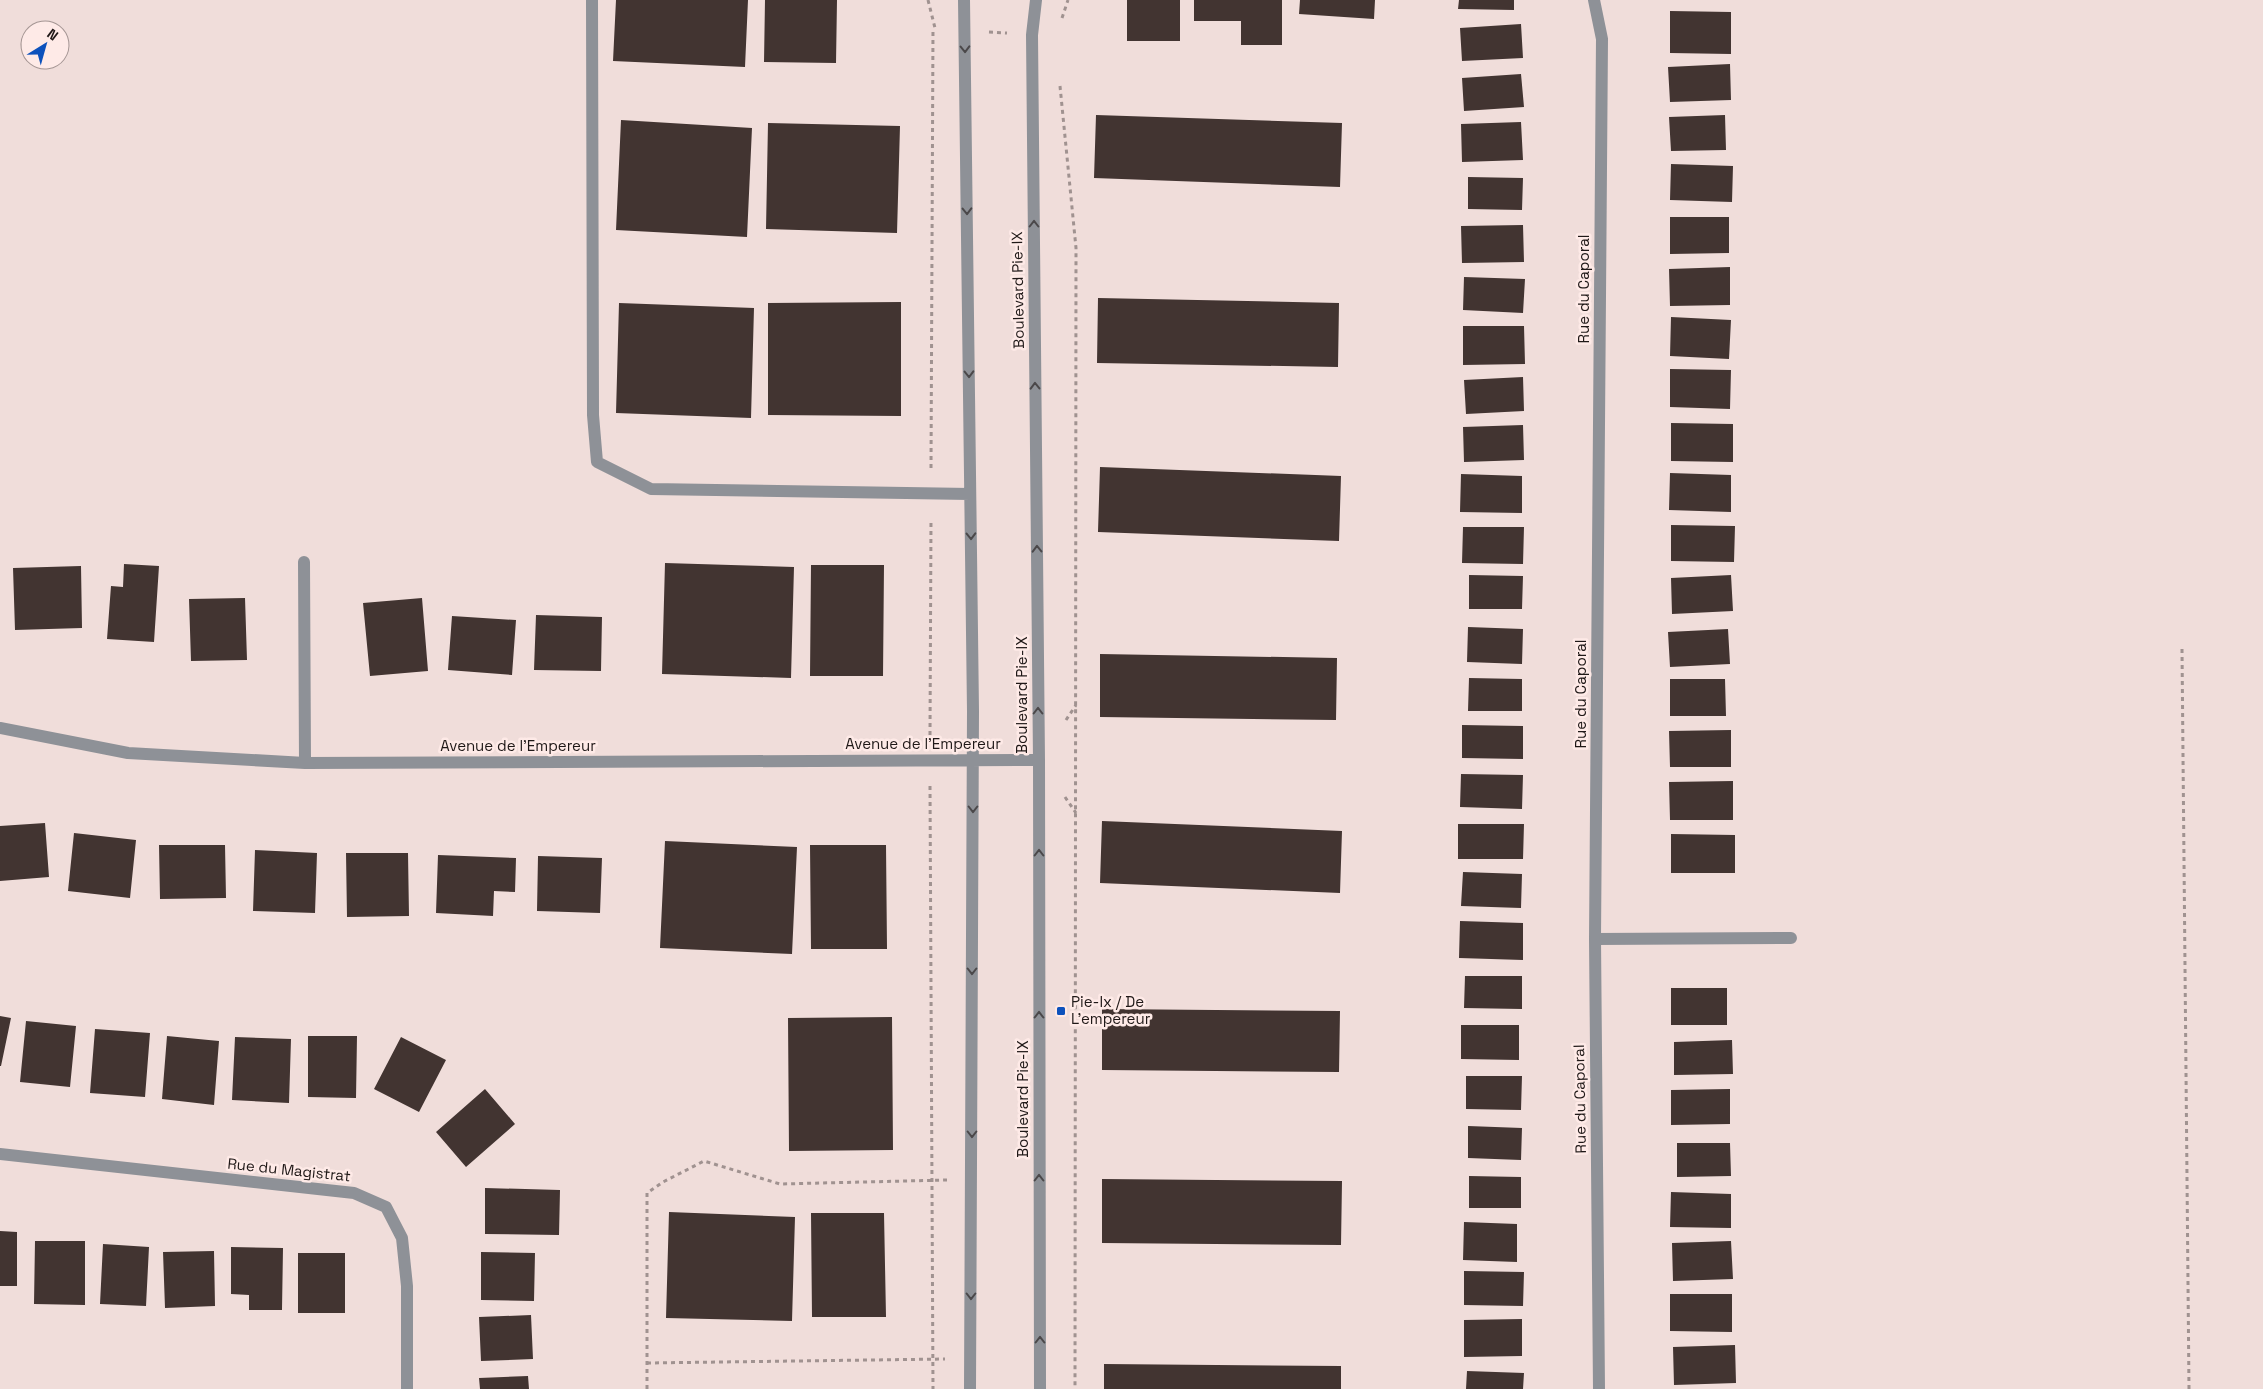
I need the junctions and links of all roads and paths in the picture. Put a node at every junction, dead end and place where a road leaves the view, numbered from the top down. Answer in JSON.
{"nodes":[{"id":1,"x":592,"y":0,"type":"edge"},
{"id":2,"x":964,"y":0,"type":"edge"},
{"id":3,"x":1036,"y":0,"type":"edge"},
{"id":4,"x":1594,"y":0,"type":"edge"},
{"id":5,"x":934,"y":28,"type":"dead end"},
{"id":6,"x":1060,"y":84,"type":"dead end"},
{"id":7,"x":931,"y":494,"type":"junction"},
{"id":8,"x":970,"y":494,"type":"junction"},
{"id":9,"x":304,"y":562,"type":"dead end"},
{"id":10,"x":2182,"y":649,"type":"dead end"},
{"id":11,"x":0,"y":728,"type":"edge"},
{"id":12,"x":930,"y":760,"type":"junction"},
{"id":13,"x":973,"y":760,"type":"junction"},
{"id":14,"x":1039,"y":760,"type":"junction"},
{"id":15,"x":305,"y":763,"type":"junction"},
{"id":16,"x":1791,"y":938,"type":"dead end"},
{"id":17,"x":1595,"y":939,"type":"junction"},
{"id":18,"x":0,"y":1154,"type":"edge"},
{"id":19,"x":972,"y":1180,"type":"junction"},
{"id":20,"x":932,"y":1181,"type":"junction"},
{"id":21,"x":933,"y":1359,"type":"junction"},
{"id":22,"x":970,"y":1359,"type":"junction"},
{"id":23,"x":647,"y":1363,"type":"junction"},
{"id":24,"x":407,"y":1389,"type":"edge"},
{"id":25,"x":647,"y":1389,"type":"edge"},
{"id":26,"x":933,"y":1389,"type":"edge"},
{"id":27,"x":970,"y":1389,"type":"edge"},
{"id":28,"x":1040,"y":1389,"type":"edge"},
{"id":29,"x":1075,"y":1389,"type":"edge"},
{"id":30,"x":1599,"y":1389,"type":"edge"},
{"id":31,"x":2189,"y":1389,"type":"edge"}],
"edges":[{"from":1,"to":7,"type":"street"},
{"from":2,"to":8,"type":"street","one_way":true},
{"from":14,"to":3,"type":"street","name":"Boulevard Pie-IX","one_way":true},
{"from":4,"to":17,"type":"street","name":"Rue du Caporal"},
{"from":5,"to":7,"type":"path"},
{"from":6,"to":29,"type":"path"},
{"from":7,"to":8,"type":"street"},
{"from":7,"to":12,"type":"path"},
{"from":8,"to":13,"type":"street","one_way":true},
{"from":9,"to":15,"type":"street"},
{"from":10,"to":31,"type":"path"},
{"from":11,"to":15,"type":"street","name":"Avenue de l'Empereur"},
{"from":12,"to":13,"type":"street","name":"Avenue de l'Empereur"},
{"from":12,"to":15,"type":"street","name":"Avenue de l'Empereur"},
{"from":12,"to":20,"type":"path"},
{"from":13,"to":14,"type":"street","name":"Avenue de l'Empereur"},
{"from":13,"to":19,"type":"street","one_way":true},
{"from":28,"to":14,"type":"street","name":"Boulevard Pie-IX","one_way":true},
{"from":16,"to":17,"type":"street"},
{"from":17,"to":30,"type":"street","name":"Rue du Caporal"},
{"from":18,"to":24,"type":"street","name":"Rue du Magistrat"},
{"from":19,"to":20,"type":"path"},
{"from":19,"to":22,"type":"street","one_way":true},
{"from":20,"to":21,"type":"path"},
{"from":20,"to":23,"type":"path"},
{"from":21,"to":22,"type":"path"},
{"from":21,"to":23,"type":"path"},
{"from":21,"to":26,"type":"path"},
{"from":22,"to":27,"type":"street"},
{"from":23,"to":25,"type":"path"}]}
